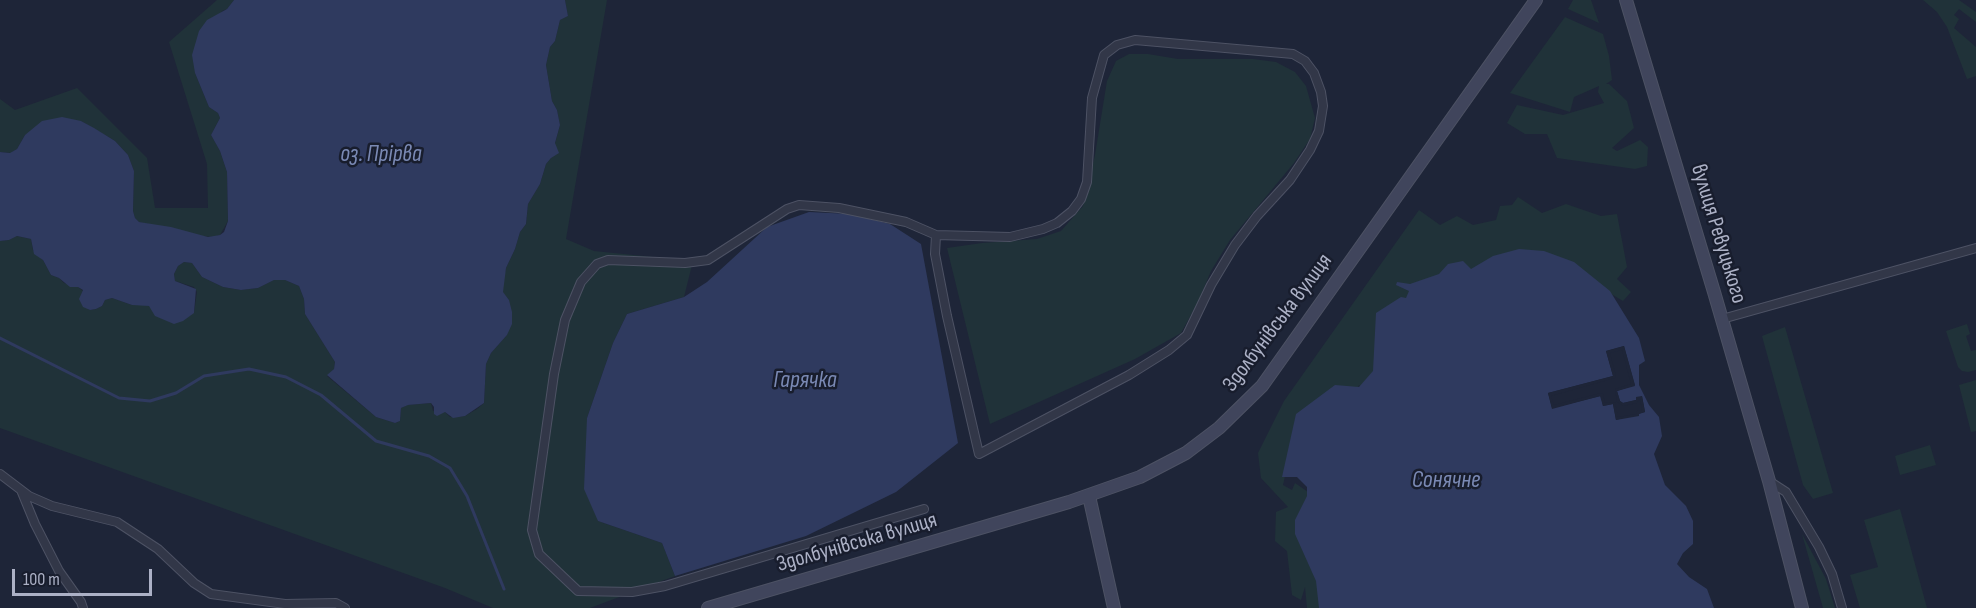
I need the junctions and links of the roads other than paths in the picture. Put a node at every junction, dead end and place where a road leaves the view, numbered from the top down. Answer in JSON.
{"nodes":[{"id":1,"x":1536,"y":0,"type":"edge"},
{"id":2,"x":1626,"y":0,"type":"edge"},
{"id":3,"x":936,"y":235,"type":"junction"},
{"id":4,"x":1976,"y":248,"type":"edge"},
{"id":5,"x":1722,"y":319,"type":"junction"},
{"id":6,"x":0,"y":474,"type":"edge"},
{"id":7,"x":1768,"y":481,"type":"junction"},
{"id":8,"x":21,"y":490,"type":"junction"},
{"id":9,"x":1089,"y":496,"type":"junction"},
{"id":10,"x":924,"y":509,"type":"dead end"},
{"id":11,"x":83,"y":608,"type":"edge"},
{"id":12,"x":345,"y":608,"type":"edge"},
{"id":13,"x":708,"y":608,"type":"edge"},
{"id":14,"x":1114,"y":608,"type":"edge"},
{"id":15,"x":1802,"y":608,"type":"edge"},
{"id":16,"x":1842,"y":608,"type":"edge"}],
"edges":[{"from":1,"to":9,"type":"street","name":"Здолбунівська вулиця"},
{"from":2,"to":5,"type":"street","name":"вулиця Ревуцького"},
{"from":3,"to":3,"type":"street"},
{"from":3,"to":10,"type":"street"},
{"from":4,"to":5,"type":"street"},
{"from":5,"to":7,"type":"street","name":"вулиця Ревуцького"},
{"from":6,"to":8,"type":"street"},
{"from":7,"to":15,"type":"street","name":"вулиця Ревуцького"},
{"from":7,"to":16,"type":"street"},
{"from":8,"to":11,"type":"street"},
{"from":8,"to":12,"type":"street"},
{"from":9,"to":13,"type":"street","name":"Здолбунівська вулиця"},
{"from":9,"to":14,"type":"street"}]}
